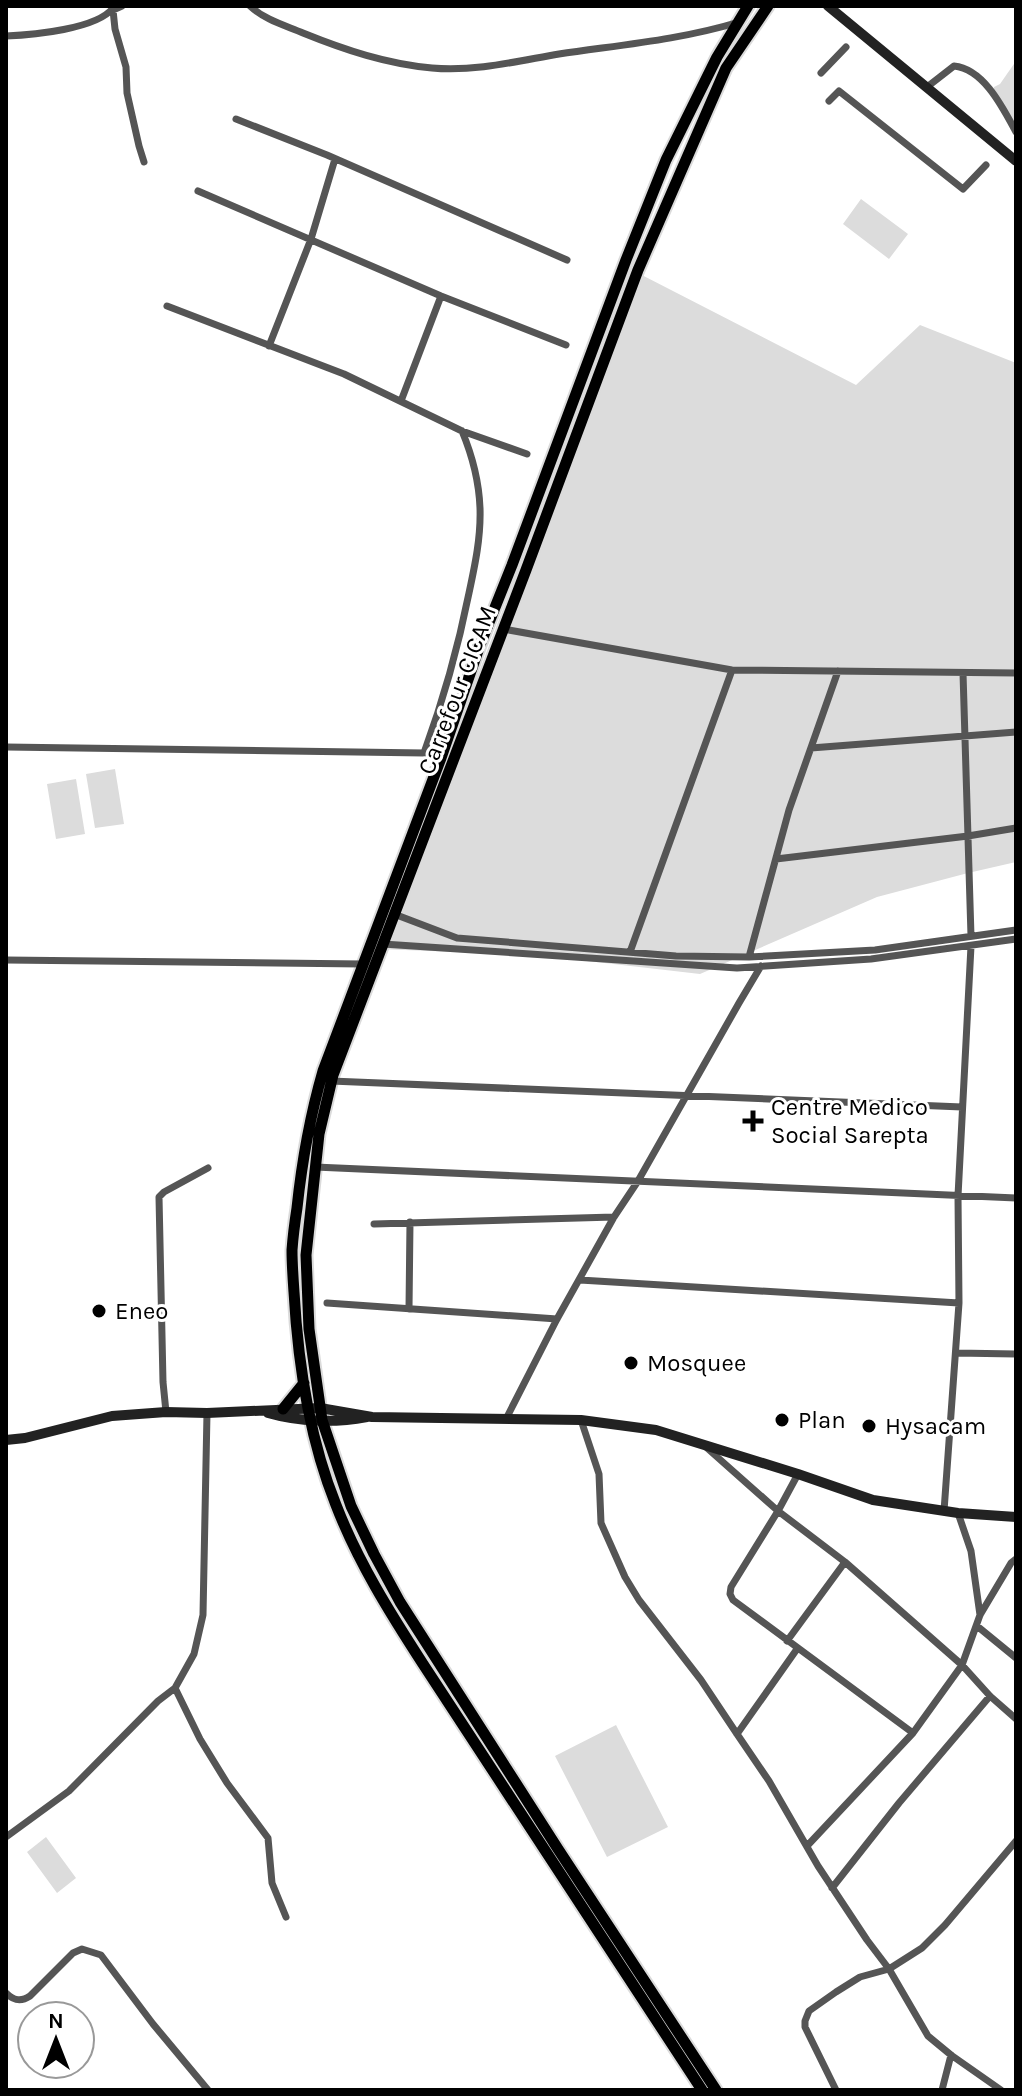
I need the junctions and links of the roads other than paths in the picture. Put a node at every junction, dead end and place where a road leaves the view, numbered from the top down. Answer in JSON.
{"nodes":[{"id":1,"x":122,"y":6,"type":"edge"},
{"id":2,"x":250,"y":6,"type":"edge"},
{"id":3,"x":748,"y":6,"type":"edge"},
{"id":4,"x":768,"y":6,"type":"edge"},
{"id":5,"x":828,"y":6,"type":"edge"},
{"id":6,"x":113,"y":8,"type":"edge"},
{"id":7,"x":739,"y":22,"type":"junction"},
{"id":8,"x":6,"y":36,"type":"edge"},
{"id":9,"x":846,"y":47,"type":"dead end"},
{"id":10,"x":821,"y":73,"type":"dead end"},
{"id":11,"x":927,"y":87,"type":"junction"},
{"id":12,"x":829,"y":101,"type":"dead end"},
{"id":13,"x":236,"y":119,"type":"dead end"},
{"id":14,"x":1016,"y":132,"type":"edge"},
{"id":15,"x":335,"y":159,"type":"junction"},
{"id":16,"x":1016,"y":161,"type":"edge"},
{"id":17,"x":144,"y":162,"type":"dead end"},
{"id":18,"x":986,"y":165,"type":"dead end"},
{"id":19,"x":198,"y":191,"type":"dead end"},
{"id":20,"x":311,"y":239,"type":"junction"},
{"id":21,"x":567,"y":260,"type":"dead end"},
{"id":22,"x":441,"y":296,"type":"junction"},
{"id":23,"x":167,"y":306,"type":"dead end"},
{"id":24,"x":566,"y":345,"type":"dead end"},
{"id":25,"x":269,"y":346,"type":"junction"},
{"id":26,"x":401,"y":401,"type":"junction"},
{"id":27,"x":462,"y":431,"type":"junction"},
{"id":28,"x":527,"y":454,"type":"dead end"},
{"id":29,"x":503,"y":629,"type":"junction"},
{"id":30,"x":732,"y":670,"type":"junction"},
{"id":31,"x":838,"y":671,"type":"junction"},
{"id":32,"x":963,"y":673,"type":"junction"},
{"id":33,"x":1016,"y":673,"type":"edge"},
{"id":34,"x":1016,"y":732,"type":"edge"},
{"id":35,"x":964,"y":737,"type":"junction"},
{"id":36,"x":6,"y":747,"type":"edge"},
{"id":37,"x":811,"y":748,"type":"junction"},
{"id":38,"x":424,"y":753,"type":"junction"},
{"id":39,"x":441,"y":758,"type":"junction"},
{"id":40,"x":1016,"y":828,"type":"edge"},
{"id":41,"x":968,"y":836,"type":"junction"},
{"id":42,"x":776,"y":859,"type":"junction"},
{"id":43,"x":394,"y":914,"type":"junction"},
{"id":44,"x":1016,"y":930,"type":"edge"},
{"id":45,"x":1016,"y":939,"type":"edge"},
{"id":46,"x":971,"y":941,"type":"junction"},
{"id":47,"x":383,"y":944,"type":"junction"},
{"id":48,"x":630,"y":952,"type":"junction"},
{"id":49,"x":749,"y":957,"type":"junction"},
{"id":50,"x":6,"y":960,"type":"edge"},
{"id":51,"x":363,"y":964,"type":"junction"},
{"id":52,"x":761,"y":966,"type":"junction"},
{"id":53,"x":331,"y":1081,"type":"junction"},
{"id":54,"x":686,"y":1097,"type":"junction"},
{"id":55,"x":962,"y":1107,"type":"junction"},
{"id":56,"x":315,"y":1167,"type":"junction"},
{"id":57,"x":208,"y":1168,"type":"dead end"},
{"id":58,"x":638,"y":1181,"type":"junction"},
{"id":59,"x":958,"y":1196,"type":"junction"},
{"id":60,"x":1016,"y":1198,"type":"edge"},
{"id":61,"x":614,"y":1217,"type":"junction"},
{"id":62,"x":410,"y":1222,"type":"junction"},
{"id":63,"x":374,"y":1224,"type":"dead end"},
{"id":64,"x":580,"y":1280,"type":"junction"},
{"id":65,"x":327,"y":1303,"type":"dead end"},
{"id":66,"x":959,"y":1303,"type":"junction"},
{"id":67,"x":409,"y":1309,"type":"junction"},
{"id":68,"x":557,"y":1319,"type":"junction"},
{"id":69,"x":956,"y":1353,"type":"junction"},
{"id":70,"x":1016,"y":1354,"type":"edge"},
{"id":71,"x":304,"y":1383,"type":"junction"},
{"id":72,"x":283,"y":1409,"type":"junction"},
{"id":73,"x":166,"y":1412,"type":"junction"},
{"id":74,"x":262,"y":1412,"type":"junction"},
{"id":75,"x":207,"y":1413,"type":"junction"},
{"id":76,"x":315,"y":1414,"type":"junction"},
{"id":77,"x":506,"y":1419,"type":"junction"},
{"id":78,"x":581,"y":1420,"type":"junction"},
{"id":79,"x":6,"y":1440,"type":"edge"},
{"id":80,"x":702,"y":1443,"type":"junction"},
{"id":81,"x":798,"y":1474,"type":"junction"},
{"id":82,"x":778,"y":1511,"type":"junction"},
{"id":83,"x":944,"y":1511,"type":"junction"},
{"id":84,"x":958,"y":1513,"type":"junction"},
{"id":85,"x":1016,"y":1517,"type":"edge"},
{"id":86,"x":1016,"y":1559,"type":"edge"},
{"id":87,"x":845,"y":1562,"type":"junction"},
{"id":88,"x":980,"y":1615,"type":"junction"},
{"id":89,"x":977,"y":1626,"type":"junction"},
{"id":90,"x":787,"y":1641,"type":"junction"},
{"id":91,"x":797,"y":1649,"type":"junction"},
{"id":92,"x":1016,"y":1658,"type":"edge"},
{"id":93,"x":962,"y":1665,"type":"junction"},
{"id":94,"x":175,"y":1688,"type":"junction"},
{"id":95,"x":990,"y":1696,"type":"junction"},
{"id":96,"x":1016,"y":1719,"type":"edge"},
{"id":97,"x":913,"y":1733,"type":"junction"},
{"id":98,"x":737,"y":1734,"type":"junction"},
{"id":99,"x":6,"y":1837,"type":"edge"},
{"id":100,"x":1016,"y":1841,"type":"edge"},
{"id":101,"x":807,"y":1846,"type":"junction"},
{"id":102,"x":832,"y":1888,"type":"junction"},
{"id":103,"x":590,"y":1907,"type":"junction"},
{"id":104,"x":286,"y":1917,"type":"dead end"},
{"id":105,"x":889,"y":1969,"type":"junction"},
{"id":106,"x":6,"y":1993,"type":"edge"},
{"id":107,"x":951,"y":2055,"type":"junction"},
{"id":108,"x":208,"y":2090,"type":"edge"},
{"id":109,"x":702,"y":2090,"type":"edge"},
{"id":110,"x":716,"y":2090,"type":"edge"},
{"id":111,"x":836,"y":2090,"type":"edge"},
{"id":112,"x":942,"y":2090,"type":"edge"},
{"id":113,"x":1001,"y":2090,"type":"edge"}],
"edges":[{"from":1,"to":6,"type":"street"},
{"from":2,"to":7,"type":"street"},
{"from":3,"to":7,"type":"main road"},
{"from":4,"to":29,"type":"main road","name":"Carrefour CICAM"},
{"from":5,"to":11,"type":"street"},
{"from":6,"to":8,"type":"street"},
{"from":6,"to":17,"type":"street"},
{"from":7,"to":39,"type":"main road"},
{"from":9,"to":10,"type":"street"},
{"from":11,"to":14,"type":"street"},
{"from":11,"to":16,"type":"street"},
{"from":12,"to":18,"type":"street"},
{"from":13,"to":15,"type":"street"},
{"from":15,"to":20,"type":"street"},
{"from":15,"to":21,"type":"street"},
{"from":19,"to":20,"type":"street"},
{"from":20,"to":22,"type":"street"},
{"from":20,"to":25,"type":"street"},
{"from":22,"to":24,"type":"street"},
{"from":22,"to":26,"type":"street"},
{"from":23,"to":25,"type":"street"},
{"from":25,"to":26,"type":"street"},
{"from":26,"to":27,"type":"street"},
{"from":27,"to":28,"type":"street"},
{"from":27,"to":38,"type":"street"},
{"from":29,"to":30,"type":"street"},
{"from":29,"to":43,"type":"main road","name":"Carrefour CICAM"},
{"from":30,"to":31,"type":"street"},
{"from":30,"to":48,"type":"street"},
{"from":31,"to":32,"type":"street"},
{"from":31,"to":37,"type":"street"},
{"from":32,"to":33,"type":"street"},
{"from":32,"to":35,"type":"street"},
{"from":34,"to":35,"type":"street"},
{"from":35,"to":37,"type":"street"},
{"from":35,"to":41,"type":"street"},
{"from":36,"to":38,"type":"street"},
{"from":37,"to":42,"type":"street"},
{"from":38,"to":39,"type":"street"},
{"from":39,"to":51,"type":"main road"},
{"from":40,"to":41,"type":"street"},
{"from":41,"to":42,"type":"street"},
{"from":41,"to":46,"type":"street"},
{"from":42,"to":49,"type":"street"},
{"from":43,"to":47,"type":"main road","name":"Carrefour CICAM"},
{"from":43,"to":48,"type":"street"},
{"from":44,"to":46,"type":"street"},
{"from":45,"to":46,"type":"street"},
{"from":46,"to":49,"type":"street"},
{"from":46,"to":52,"type":"street"},
{"from":46,"to":55,"type":"street"},
{"from":47,"to":52,"type":"street"},
{"from":47,"to":53,"type":"main road","name":"Carrefour CICAM"},
{"from":48,"to":49,"type":"street"},
{"from":50,"to":51,"type":"street"},
{"from":51,"to":71,"type":"main road"},
{"from":52,"to":54,"type":"street"},
{"from":53,"to":54,"type":"street"},
{"from":53,"to":56,"type":"main road","name":"Carrefour CICAM"},
{"from":54,"to":55,"type":"street"},
{"from":54,"to":58,"type":"street"},
{"from":55,"to":59,"type":"street"},
{"from":56,"to":58,"type":"street"},
{"from":56,"to":76,"type":"main road","name":"Carrefour CICAM"},
{"from":57,"to":73,"type":"street"},
{"from":58,"to":59,"type":"street"},
{"from":58,"to":61,"type":"street"},
{"from":59,"to":60,"type":"street"},
{"from":59,"to":66,"type":"street"},
{"from":61,"to":62,"type":"street"},
{"from":61,"to":64,"type":"street"},
{"from":62,"to":63,"type":"street"},
{"from":62,"to":67,"type":"street"},
{"from":64,"to":66,"type":"street"},
{"from":64,"to":68,"type":"street"},
{"from":65,"to":67,"type":"street"},
{"from":66,"to":69,"type":"street"},
{"from":67,"to":68,"type":"street"},
{"from":68,"to":77,"type":"street"},
{"from":69,"to":70,"type":"street"},
{"from":69,"to":83,"type":"street"},
{"from":71,"to":72,"type":"main road"},
{"from":71,"to":76,"type":"main road"},
{"from":72,"to":74,"type":"street"},
{"from":72,"to":76,"type":"street"},
{"from":73,"to":75,"type":"street"},
{"from":73,"to":79,"type":"street"},
{"from":74,"to":75,"type":"street"},
{"from":74,"to":76,"type":"street"},
{"from":75,"to":94,"type":"street"},
{"from":76,"to":77,"type":"street"},
{"from":76,"to":103,"type":"main road"},
{"from":77,"to":78,"type":"street"},
{"from":78,"to":80,"type":"street"},
{"from":78,"to":98,"type":"street"},
{"from":80,"to":81,"type":"street"},
{"from":80,"to":82,"type":"street"},
{"from":81,"to":82,"type":"street"},
{"from":81,"to":83,"type":"street"},
{"from":82,"to":87,"type":"street"},
{"from":82,"to":90,"type":"street"},
{"from":83,"to":84,"type":"street"},
{"from":84,"to":85,"type":"street"},
{"from":84,"to":88,"type":"street"},
{"from":86,"to":88,"type":"street"},
{"from":87,"to":90,"type":"street"},
{"from":87,"to":93,"type":"street"},
{"from":88,"to":89,"type":"street"},
{"from":89,"to":92,"type":"street"},
{"from":89,"to":93,"type":"street"},
{"from":90,"to":91,"type":"street"},
{"from":91,"to":97,"type":"street"},
{"from":91,"to":98,"type":"street"},
{"from":93,"to":95,"type":"street"},
{"from":93,"to":97,"type":"street"},
{"from":94,"to":99,"type":"street"},
{"from":94,"to":104,"type":"street"},
{"from":95,"to":96,"type":"street"},
{"from":95,"to":102,"type":"street"},
{"from":97,"to":101,"type":"street"},
{"from":98,"to":101,"type":"street"},
{"from":100,"to":105,"type":"street"},
{"from":101,"to":102,"type":"street"},
{"from":102,"to":105,"type":"street"},
{"from":103,"to":109,"type":"main road"},
{"from":103,"to":110,"type":"main road"},
{"from":105,"to":107,"type":"street"},
{"from":105,"to":111,"type":"street"},
{"from":106,"to":108,"type":"street"},
{"from":107,"to":112,"type":"street"},
{"from":107,"to":113,"type":"street"}]}
